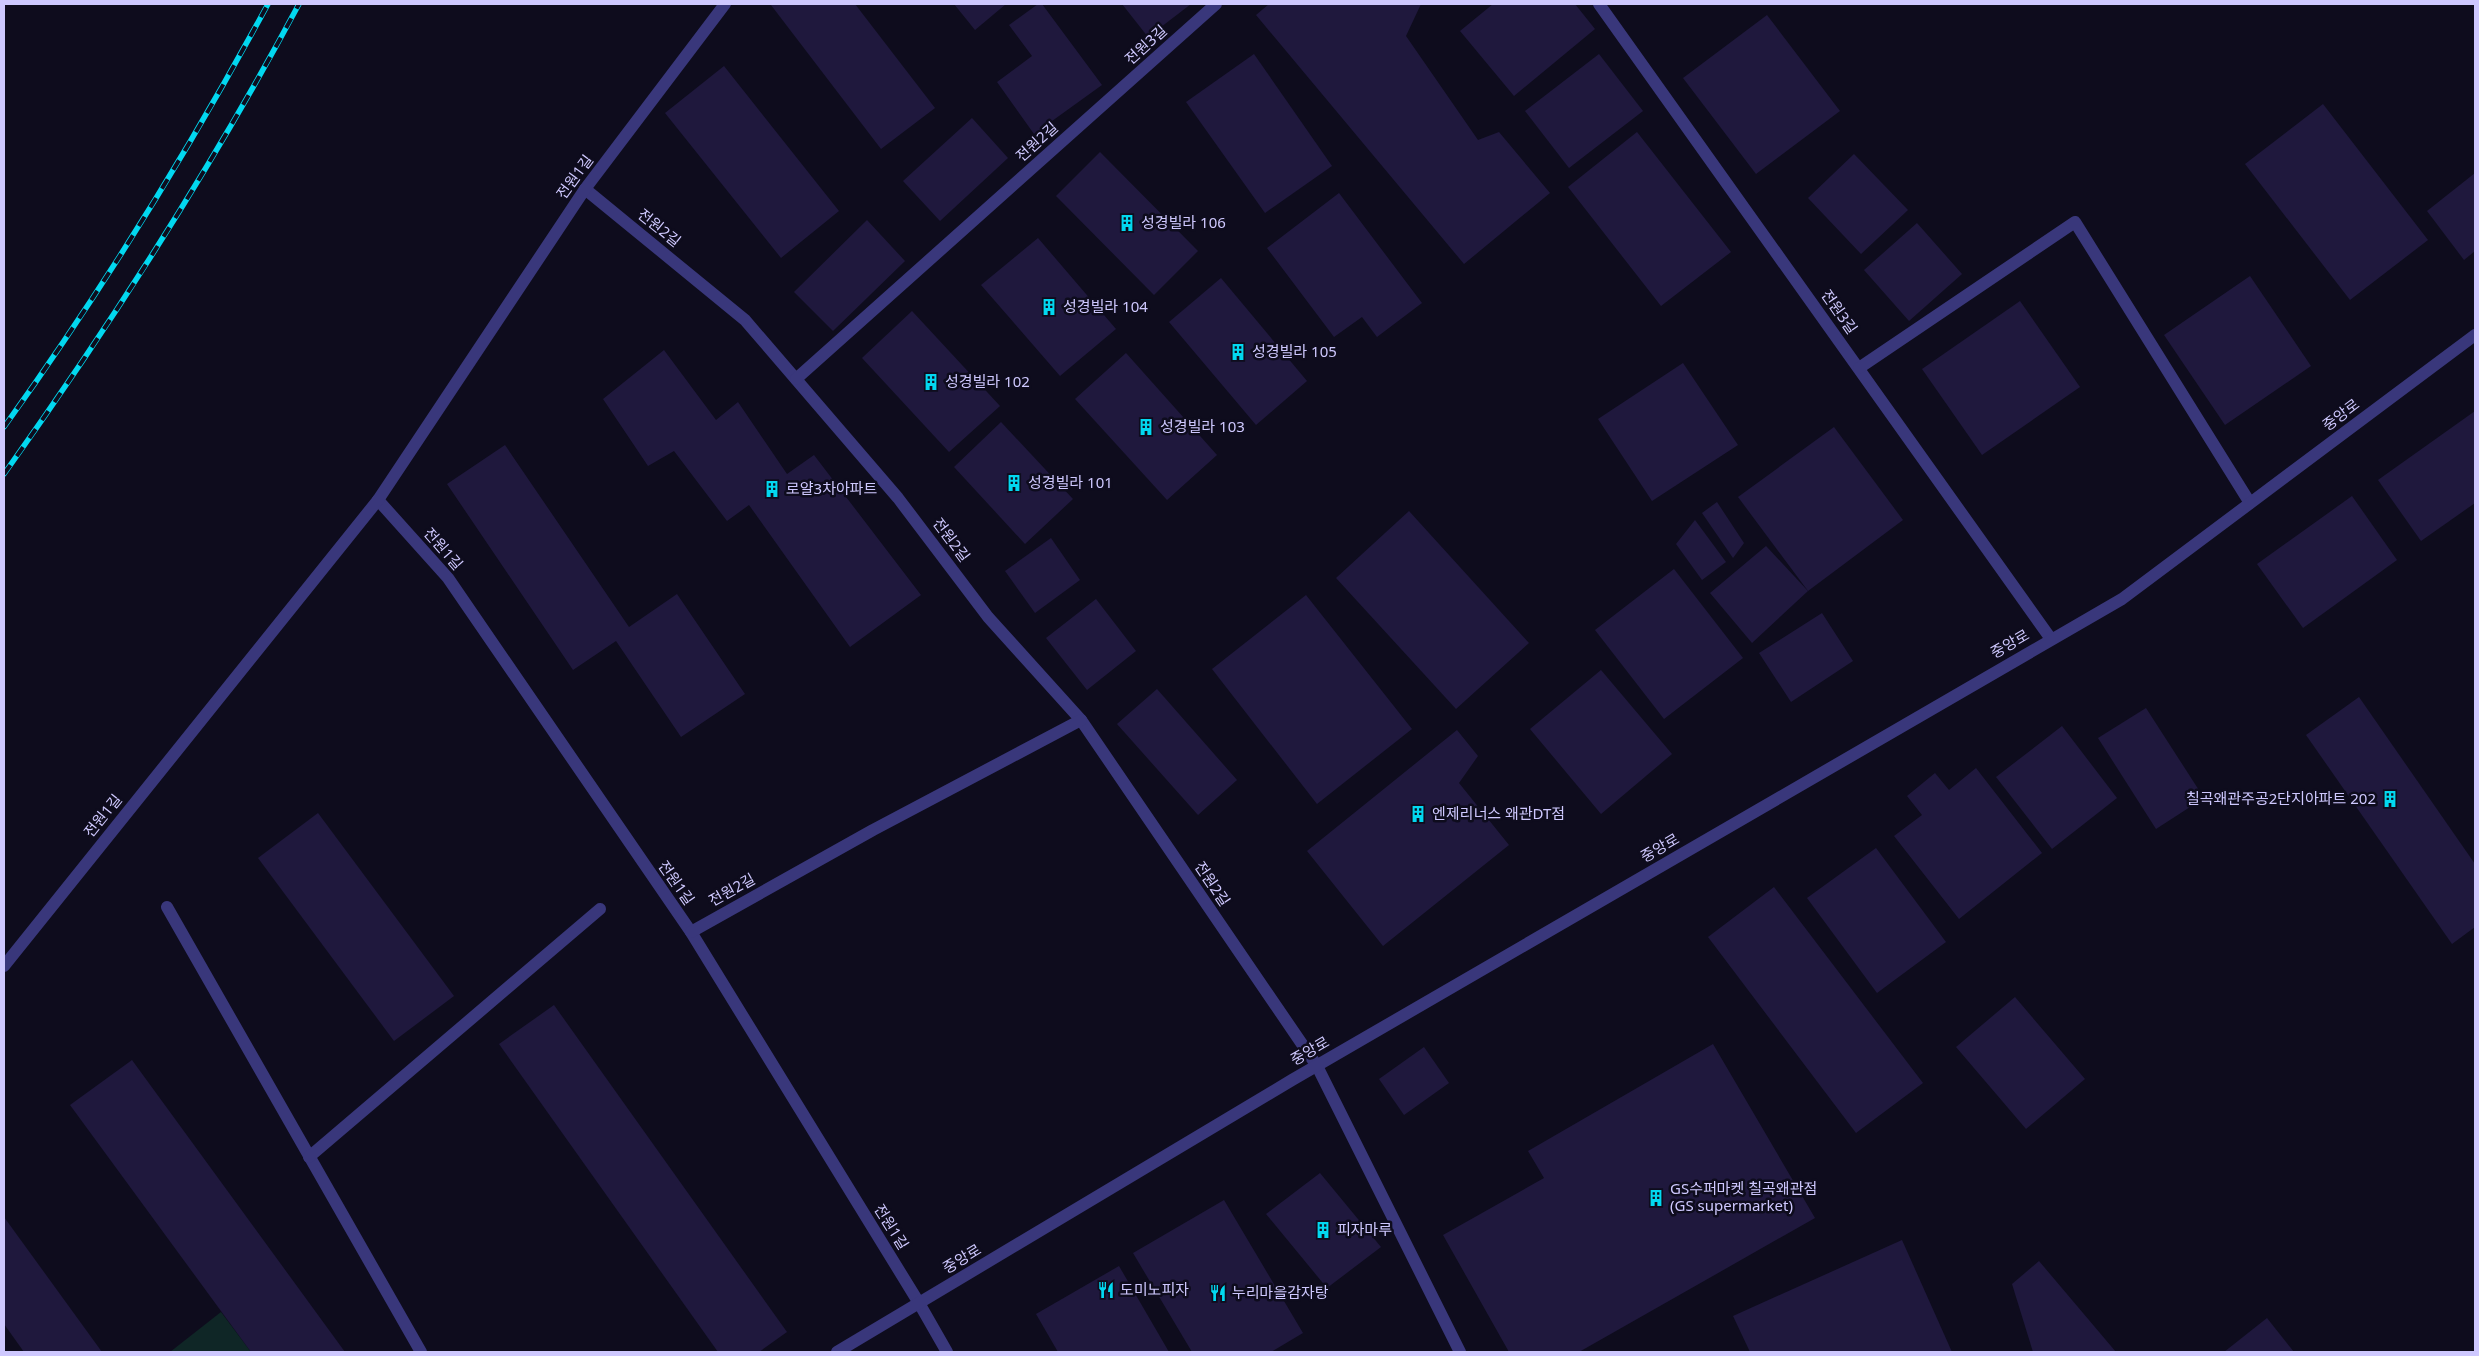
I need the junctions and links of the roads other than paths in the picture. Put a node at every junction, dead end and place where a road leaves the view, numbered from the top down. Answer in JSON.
{"nodes":[{"id":1,"x":725,"y":4,"type":"edge"},
{"id":2,"x":1216,"y":4,"type":"edge"},
{"id":3,"x":1599,"y":4,"type":"edge"},
{"id":4,"x":1120,"y":90,"type":"joint"},
{"id":5,"x":585,"y":189,"type":"junction"},
{"id":6,"x":2475,"y":335,"type":"edge"},
{"id":7,"x":1859,"y":368,"type":"junction"},
{"id":8,"x":796,"y":379,"type":"junction"},
{"id":9,"x":378,"y":500,"type":"junction"},
{"id":10,"x":2250,"y":503,"type":"junction"},
{"id":11,"x":2051,"y":639,"type":"junction"},
{"id":12,"x":1081,"y":720,"type":"junction"},
{"id":13,"x":167,"y":908,"type":"dead end"},
{"id":14,"x":600,"y":909,"type":"dead end"},
{"id":15,"x":690,"y":932,"type":"junction"},
{"id":16,"x":4,"y":966,"type":"edge"},
{"id":17,"x":1317,"y":1066,"type":"junction"},
{"id":18,"x":309,"y":1157,"type":"junction"},
{"id":19,"x":919,"y":1303,"type":"junction"},
{"id":20,"x":421,"y":1352,"type":"edge"},
{"id":21,"x":837,"y":1352,"type":"edge"},
{"id":22,"x":947,"y":1352,"type":"edge"},
{"id":23,"x":1460,"y":1352,"type":"edge"}],
"edges":[{"from":1,"to":5,"type":"street","name":"전원1길"},
{"from":2,"to":4,"type":"street","name":"전원3길"},
{"from":3,"to":7,"type":"street","name":"전원3길"},
{"from":4,"to":8,"type":"street","name":"전원2길"},
{"from":5,"to":8,"type":"street","name":"전원2길"},
{"from":5,"to":9,"type":"street","name":"전원1길"},
{"from":6,"to":10,"type":"street","name":"중앙로"},
{"from":7,"to":10,"type":"street"},
{"from":7,"to":11,"type":"street","name":"전원3길"},
{"from":8,"to":12,"type":"street","name":"전원2길"},
{"from":9,"to":15,"type":"street","name":"전원1길"},
{"from":9,"to":16,"type":"street","name":"전원1길"},
{"from":10,"to":11,"type":"street","name":"중앙로"},
{"from":11,"to":17,"type":"street","name":"중앙로"},
{"from":12,"to":15,"type":"street","name":"전원2길"},
{"from":12,"to":17,"type":"street","name":"전원2길"},
{"from":13,"to":18,"type":"street"},
{"from":14,"to":18,"type":"street"},
{"from":15,"to":19,"type":"street","name":"전원1길"},
{"from":17,"to":19,"type":"street","name":"중앙로"},
{"from":17,"to":23,"type":"street","name":"전원2길"},
{"from":18,"to":20,"type":"street"},
{"from":19,"to":21,"type":"street","name":"중앙로"},
{"from":19,"to":22,"type":"street","name":"전원1길"}]}
